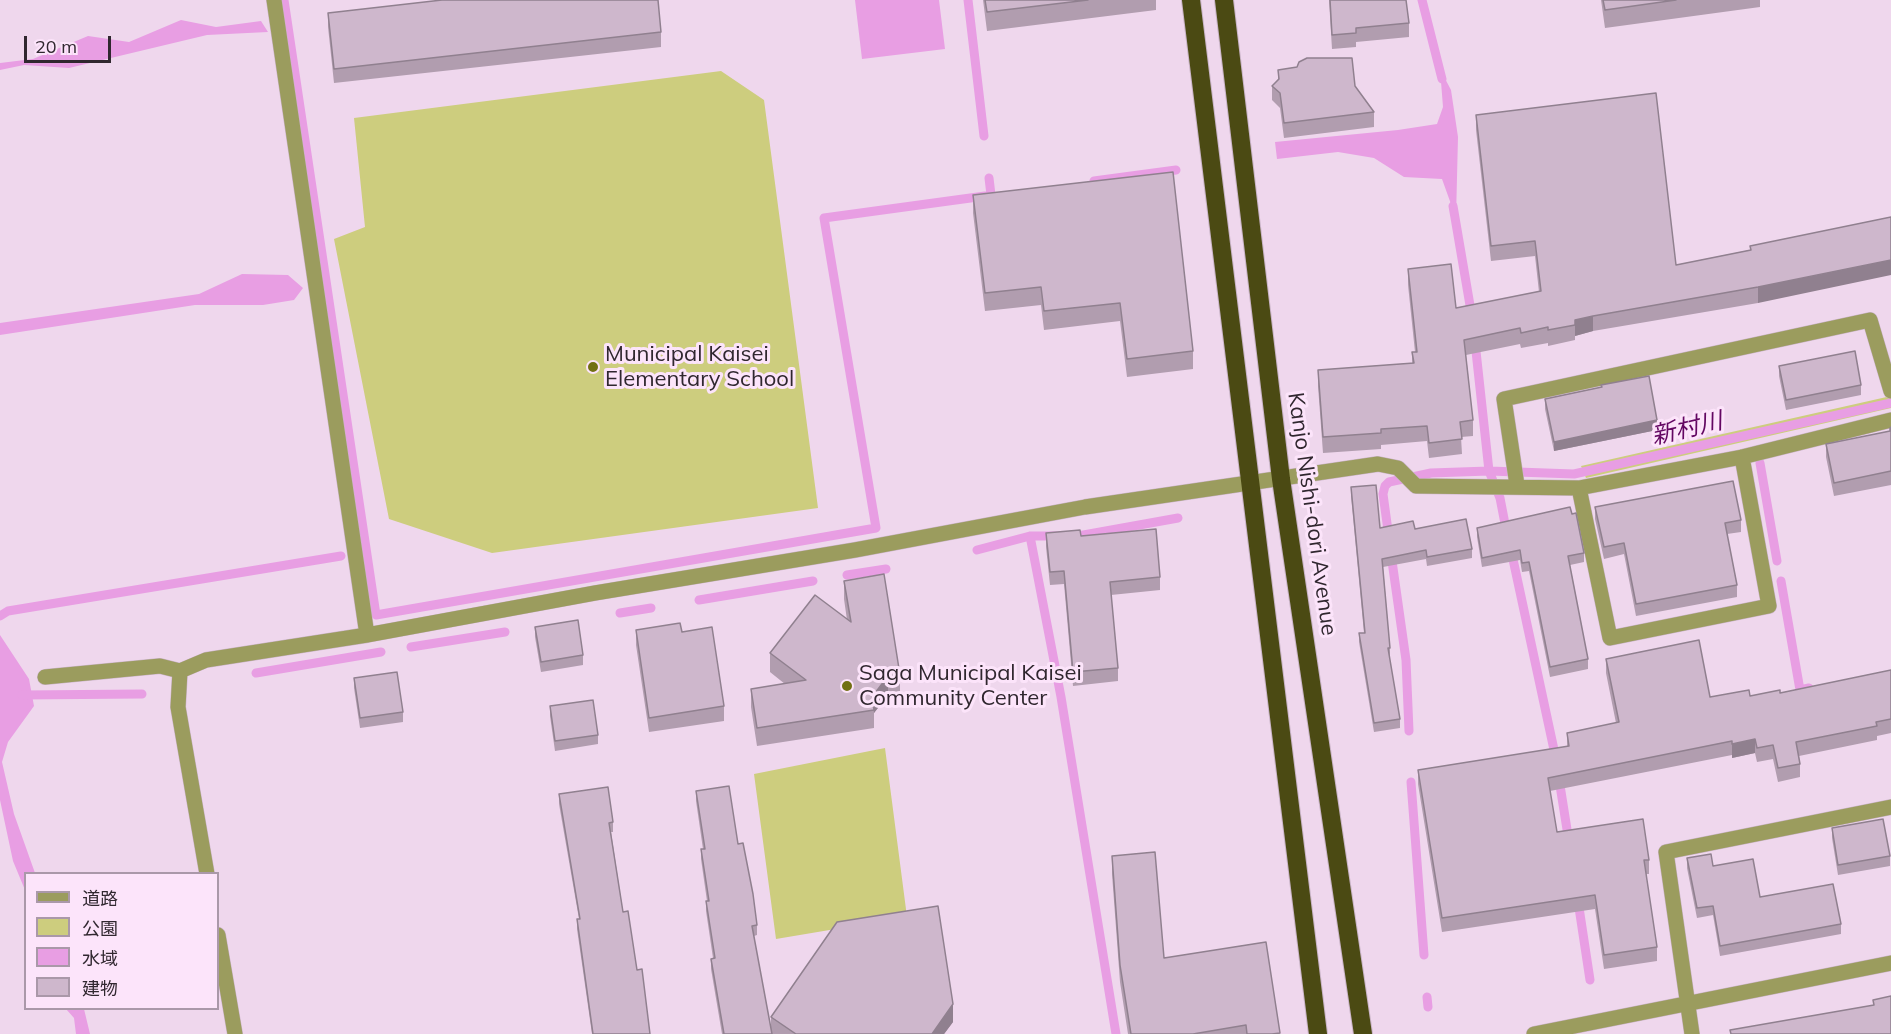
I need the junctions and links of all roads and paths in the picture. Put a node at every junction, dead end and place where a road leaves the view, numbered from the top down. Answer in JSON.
{"nodes":[{"id":1,"x":274,"y":0,"type":"edge"},
{"id":2,"x":1191,"y":0,"type":"edge"},
{"id":3,"x":1224,"y":0,"type":"edge"},
{"id":4,"x":1891,"y":390,"type":"edge"},
{"id":5,"x":1891,"y":420,"type":"edge"},
{"id":6,"x":1742,"y":457,"type":"junction"},
{"id":7,"x":1281,"y":479,"type":"junction"},
{"id":8,"x":1249,"y":483,"type":"junction"},
{"id":9,"x":1512,"y":484,"type":"junction"},
{"id":10,"x":1579,"y":488,"type":"junction"},
{"id":11,"x":367,"y":635,"type":"junction"},
{"id":12,"x":180,"y":671,"type":"junction"},
{"id":13,"x":45,"y":677,"type":"dead end"},
{"id":14,"x":1891,"y":807,"type":"edge"},
{"id":15,"x":207,"y":872,"type":"edge"},
{"id":16,"x":219,"y":941,"type":"edge"},
{"id":17,"x":1891,"y":963,"type":"edge"},
{"id":18,"x":1689,"y":1002,"type":"junction"},
{"id":19,"x":235,"y":1034,"type":"edge"},
{"id":20,"x":1318,"y":1034,"type":"edge"},
{"id":21,"x":1363,"y":1034,"type":"edge"},
{"id":22,"x":1534,"y":1034,"type":"edge"},
{"id":23,"x":1692,"y":1034,"type":"edge"}],
"edges":[{"from":1,"to":11,"type":"street"},
{"from":2,"to":8,"type":"highway"},
{"from":3,"to":7,"type":"highway","name":"Kanjo Nishi-dori Avenue"},
{"from":4,"to":9,"type":"street"},
{"from":5,"to":6,"type":"street"},
{"from":6,"to":10,"type":"street"},
{"from":6,"to":10,"type":"street"},
{"from":7,"to":8,"type":"street"},
{"from":7,"to":9,"type":"street"},
{"from":7,"to":21,"type":"highway","name":"Kanjo Nishi-dori Avenue"},
{"from":8,"to":11,"type":"street"},
{"from":8,"to":20,"type":"highway"},
{"from":9,"to":10,"type":"street"},
{"from":11,"to":12,"type":"street"},
{"from":12,"to":13,"type":"street"},
{"from":12,"to":15,"type":"street"},
{"from":14,"to":18,"type":"street"},
{"from":16,"to":19,"type":"street"},
{"from":17,"to":18,"type":"street"},
{"from":18,"to":22,"type":"street"},
{"from":18,"to":23,"type":"street"}]}
